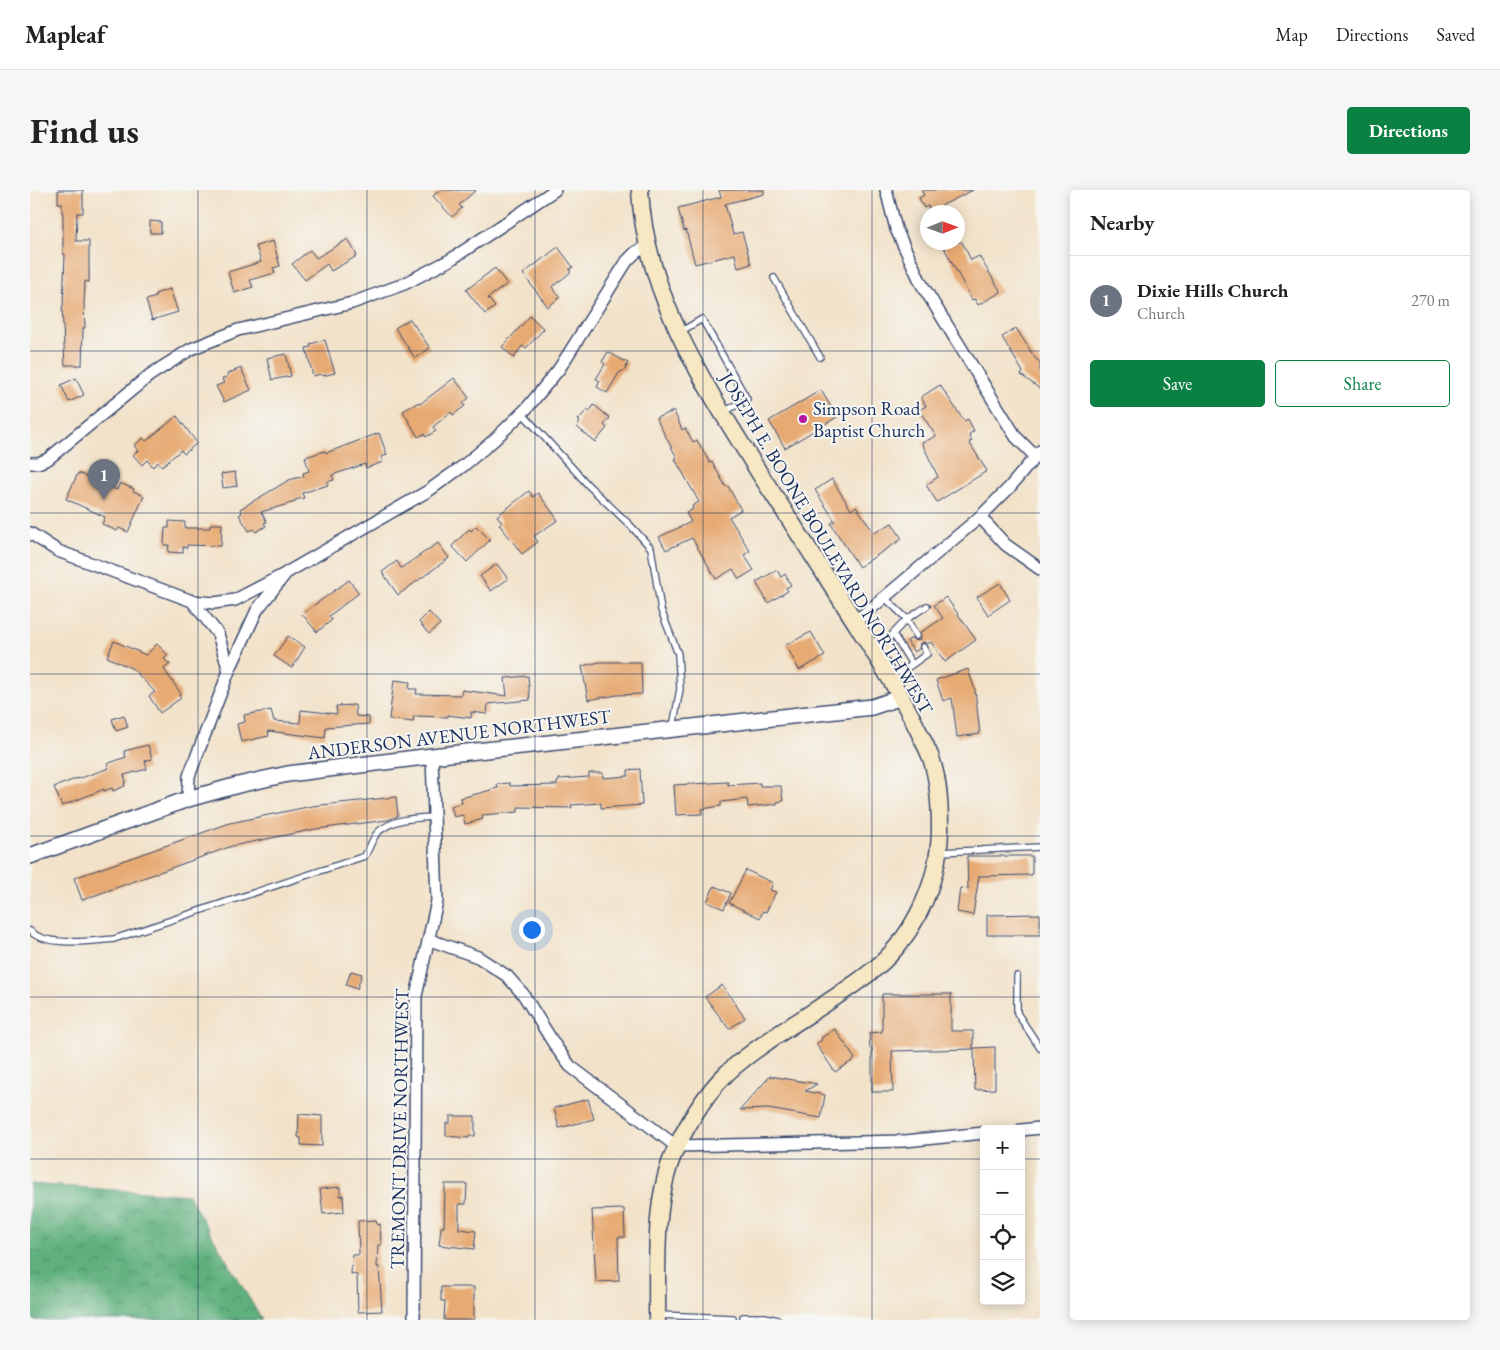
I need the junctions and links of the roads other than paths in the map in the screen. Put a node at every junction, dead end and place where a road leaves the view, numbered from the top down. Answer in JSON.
{"nodes":[{"id":1,"x":554,"y":190,"type":"edge"},
{"id":2,"x":640,"y":190,"type":"edge"},
{"id":3,"x":886,"y":190,"type":"edge"},
{"id":4,"x":648,"y":246,"type":"junction"},
{"id":5,"x":774,"y":278,"type":"dead end"},
{"id":6,"x":679,"y":333,"type":"junction"},
{"id":7,"x":820,"y":357,"type":"dead end"},
{"id":8,"x":522,"y":413,"type":"junction"},
{"id":9,"x":723,"y":413,"type":"junction"},
{"id":10,"x":1038,"y":454,"type":"edge"},
{"id":11,"x":30,"y":463,"type":"edge"},
{"id":12,"x":980,"y":517,"type":"junction"},
{"id":13,"x":30,"y":533,"type":"edge"},
{"id":14,"x":1040,"y":569,"type":"edge"},
{"id":15,"x":286,"y":573,"type":"junction"},
{"id":16,"x":884,"y":597,"type":"junction"},
{"id":17,"x":192,"y":601,"type":"junction"},
{"id":18,"x":927,"y":606,"type":"dead end"},
{"id":19,"x":906,"y":619,"type":"junction"},
{"id":20,"x":854,"y":622,"type":"junction"},
{"id":21,"x":893,"y":634,"type":"junction"},
{"id":22,"x":916,"y":636,"type":"dead end"},
{"id":23,"x":923,"y":647,"type":"dead end"},
{"id":24,"x":873,"y":651,"type":"junction"},
{"id":25,"x":912,"y":664,"type":"junction"},
{"id":26,"x":229,"y":671,"type":"junction"},
{"id":27,"x":891,"y":679,"type":"junction"},
{"id":28,"x":902,"y":697,"type":"junction"},
{"id":29,"x":672,"y":729,"type":"junction"},
{"id":30,"x":432,"y":756,"type":"junction"},
{"id":31,"x":188,"y":799,"type":"junction"},
{"id":32,"x":434,"y":817,"type":"junction"},
{"id":33,"x":1040,"y":847,"type":"edge"},
{"id":34,"x":938,"y":852,"type":"junction"},
{"id":35,"x":30,"y":856,"type":"edge"},
{"id":36,"x":30,"y":931,"type":"edge"},
{"id":37,"x":430,"y":940,"type":"junction"},
{"id":38,"x":1016,"y":976,"type":"dead end"},
{"id":39,"x":1040,"y":1048,"type":"edge"},
{"id":40,"x":1040,"y":1128,"type":"edge"},
{"id":41,"x":1025,"y":1130,"type":"edge"},
{"id":42,"x":980,"y":1133,"type":"edge"},
{"id":43,"x":676,"y":1146,"type":"junction"},
{"id":44,"x":743,"y":1317,"type":"dead end"},
{"id":45,"x":657,"y":1318,"type":"edge"},
{"id":46,"x":733,"y":1318,"type":"dead end"},
{"id":47,"x":414,"y":1320,"type":"edge"},
{"id":48,"x":778,"y":1320,"type":"edge"}],
"edges":[{"from":1,"to":11,"type":"street"},
{"from":2,"to":4,"type":"main road","name":"JOSEPH E. BOONE BOULEVARD NORTHWEST"},
{"from":3,"to":10,"type":"street"},
{"from":4,"to":6,"type":"main road","name":"JOSEPH E. BOONE BOULEVARD NORTHWEST"},
{"from":4,"to":8,"type":"street"},
{"from":5,"to":7,"type":"lane"},
{"from":6,"to":9,"type":"main road","name":"JOSEPH E. BOONE BOULEVARD NORTHWEST"},
{"from":6,"to":9,"type":"lane"},
{"from":8,"to":15,"type":"street"},
{"from":8,"to":29,"type":"lane"},
{"from":9,"to":20,"type":"main road","name":"JOSEPH E. BOONE BOULEVARD NORTHWEST"},
{"from":10,"to":12,"type":"street"},
{"from":12,"to":14,"type":"street"},
{"from":12,"to":16,"type":"street"},
{"from":13,"to":17,"type":"street"},
{"from":15,"to":17,"type":"street"},
{"from":15,"to":26,"type":"street"},
{"from":16,"to":19,"type":"lane"},
{"from":16,"to":20,"type":"street"},
{"from":17,"to":26,"type":"street"},
{"from":18,"to":19,"type":"lane"},
{"from":19,"to":21,"type":"lane"},
{"from":19,"to":22,"type":"lane"},
{"from":20,"to":24,"type":"main road","name":"JOSEPH E. BOONE BOULEVARD NORTHWEST"},
{"from":21,"to":24,"type":"lane"},
{"from":21,"to":25,"type":"lane"},
{"from":23,"to":25,"type":"lane"},
{"from":24,"to":27,"type":"main road","name":"JOSEPH E. BOONE BOULEVARD NORTHWEST"},
{"from":25,"to":27,"type":"lane"},
{"from":26,"to":31,"type":"street"},
{"from":27,"to":28,"type":"main road","name":"JOSEPH E. BOONE BOULEVARD NORTHWEST"},
{"from":28,"to":29,"type":"street","name":"ANDERSON AVENUE NORTHWEST"},
{"from":28,"to":34,"type":"main road","name":"JOSEPH E. BOONE BOULEVARD NORTHWEST"},
{"from":29,"to":30,"type":"street","name":"ANDERSON AVENUE NORTHWEST"},
{"from":30,"to":31,"type":"street","name":"ANDERSON AVENUE NORTHWEST"},
{"from":30,"to":32,"type":"street","name":"TREMONT DRIVE NORTHWEST"},
{"from":31,"to":35,"type":"street","name":"ANDERSON AVENUE NORTHWEST"},
{"from":32,"to":36,"type":"lane"},
{"from":32,"to":37,"type":"street","name":"TREMONT DRIVE NORTHWEST"},
{"from":33,"to":34,"type":"lane"},
{"from":34,"to":43,"type":"main road","name":"JOSEPH E. BOONE BOULEVARD NORTHWEST"},
{"from":37,"to":43,"type":"street"},
{"from":37,"to":47,"type":"street","name":"TREMONT DRIVE NORTHWEST"},
{"from":38,"to":39,"type":"lane"},
{"from":40,"to":41,"type":"street"},
{"from":42,"to":43,"type":"street"},
{"from":43,"to":45,"type":"main road","name":"JOSEPH E. BOONE BOULEVARD NORTHWEST"},
{"from":44,"to":48,"type":"lane"},
{"from":45,"to":46,"type":"lane"}]}
